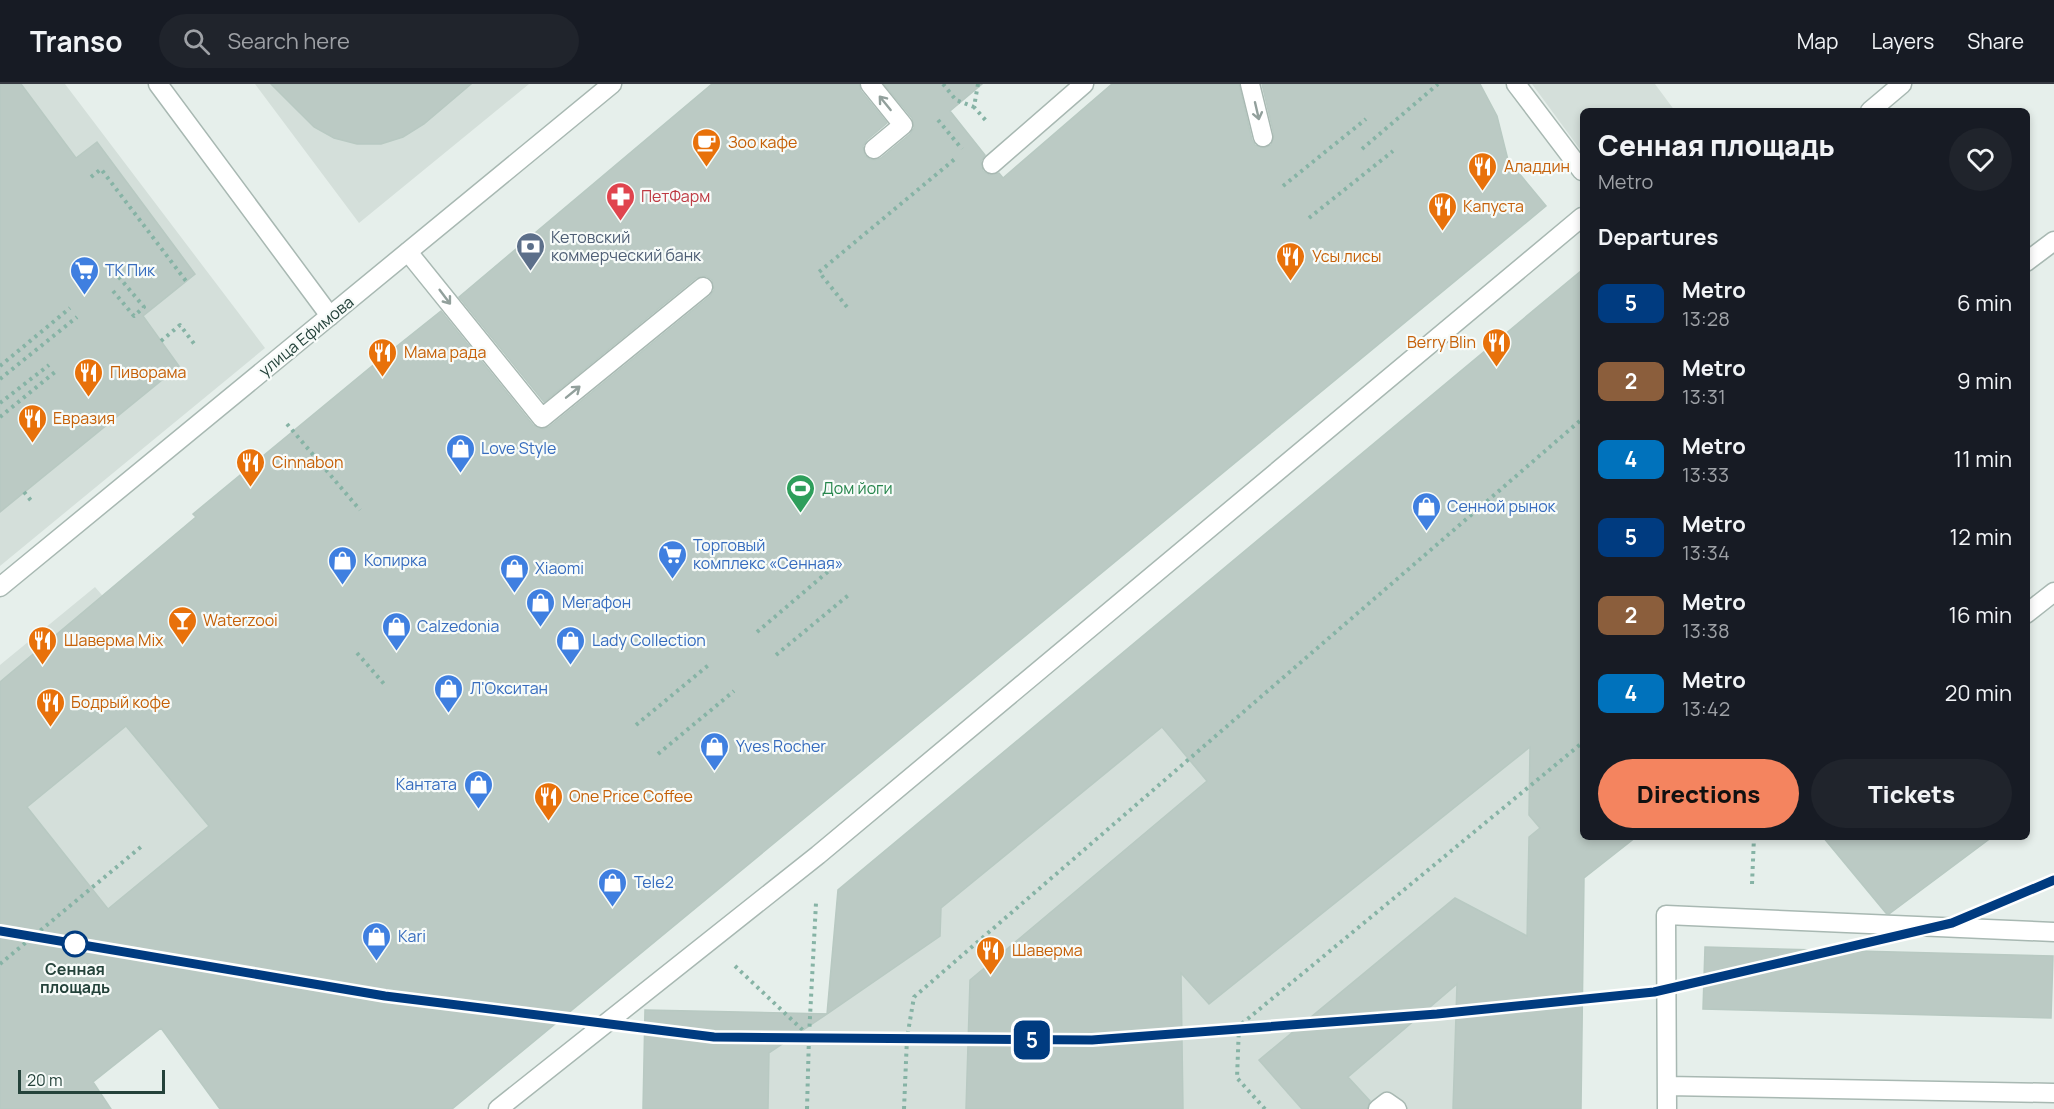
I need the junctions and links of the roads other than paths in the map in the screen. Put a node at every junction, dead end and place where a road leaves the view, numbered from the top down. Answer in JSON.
{"nodes":[{"id":1,"x":158,"y":84,"type":"edge"},
{"id":2,"x":612,"y":84,"type":"edge"},
{"id":3,"x":870,"y":84,"type":"edge"},
{"id":4,"x":1084,"y":84,"type":"edge"},
{"id":5,"x":1250,"y":84,"type":"edge"},
{"id":6,"x":1516,"y":84,"type":"edge"},
{"id":7,"x":1902,"y":84,"type":"edge"},
{"id":8,"x":1874,"y":108,"type":"edge"},
{"id":9,"x":1263,"y":137,"type":"dead end"},
{"id":10,"x":874,"y":149,"type":"dead end"},
{"id":11,"x":992,"y":164,"type":"dead end"},
{"id":12,"x":1580,"y":168,"type":"edge"},
{"id":13,"x":1580,"y":219,"type":"edge"},
{"id":14,"x":2054,"y":241,"type":"edge"},
{"id":15,"x":408,"y":252,"type":"junction"},
{"id":16,"x":2030,"y":259,"type":"edge"},
{"id":17,"x":703,"y":287,"type":"dead end"},
{"id":18,"x":330,"y":316,"type":"junction"},
{"id":19,"x":0,"y":587,"type":"edge"},
{"id":20,"x":2054,"y":592,"type":"edge"},
{"id":21,"x":2030,"y":611,"type":"edge"},
{"id":22,"x":2054,"y":932,"type":"edge"},
{"id":23,"x":1667,"y":1086,"type":"junction"},
{"id":24,"x":2054,"y":1093,"type":"edge"},
{"id":25,"x":498,"y":1109,"type":"edge"},
{"id":26,"x":1378,"y":1109,"type":"edge"},
{"id":27,"x":1397,"y":1109,"type":"edge"},
{"id":28,"x":1667,"y":1109,"type":"edge"}],
"edges":[{"from":1,"to":18,"type":"street"},
{"from":2,"to":15,"type":"street","name":"улица Ефимова"},
{"from":10,"to":3,"type":"street","one_way":true},
{"from":4,"to":11,"type":"street"},
{"from":5,"to":9,"type":"street","one_way":true},
{"from":6,"to":12,"type":"street"},
{"from":7,"to":8,"type":"street"},
{"from":13,"to":25,"type":"street"},
{"from":14,"to":16,"type":"street"},
{"from":15,"to":17,"type":"street","one_way":true},
{"from":15,"to":18,"type":"street","name":"улица Ефимова"},
{"from":18,"to":19,"type":"street","name":"улица Ефимова"},
{"from":20,"to":21,"type":"street"},
{"from":22,"to":23,"type":"street"},
{"from":23,"to":24,"type":"street"},
{"from":23,"to":28,"type":"street"},
{"from":26,"to":27,"type":"street"}]}
